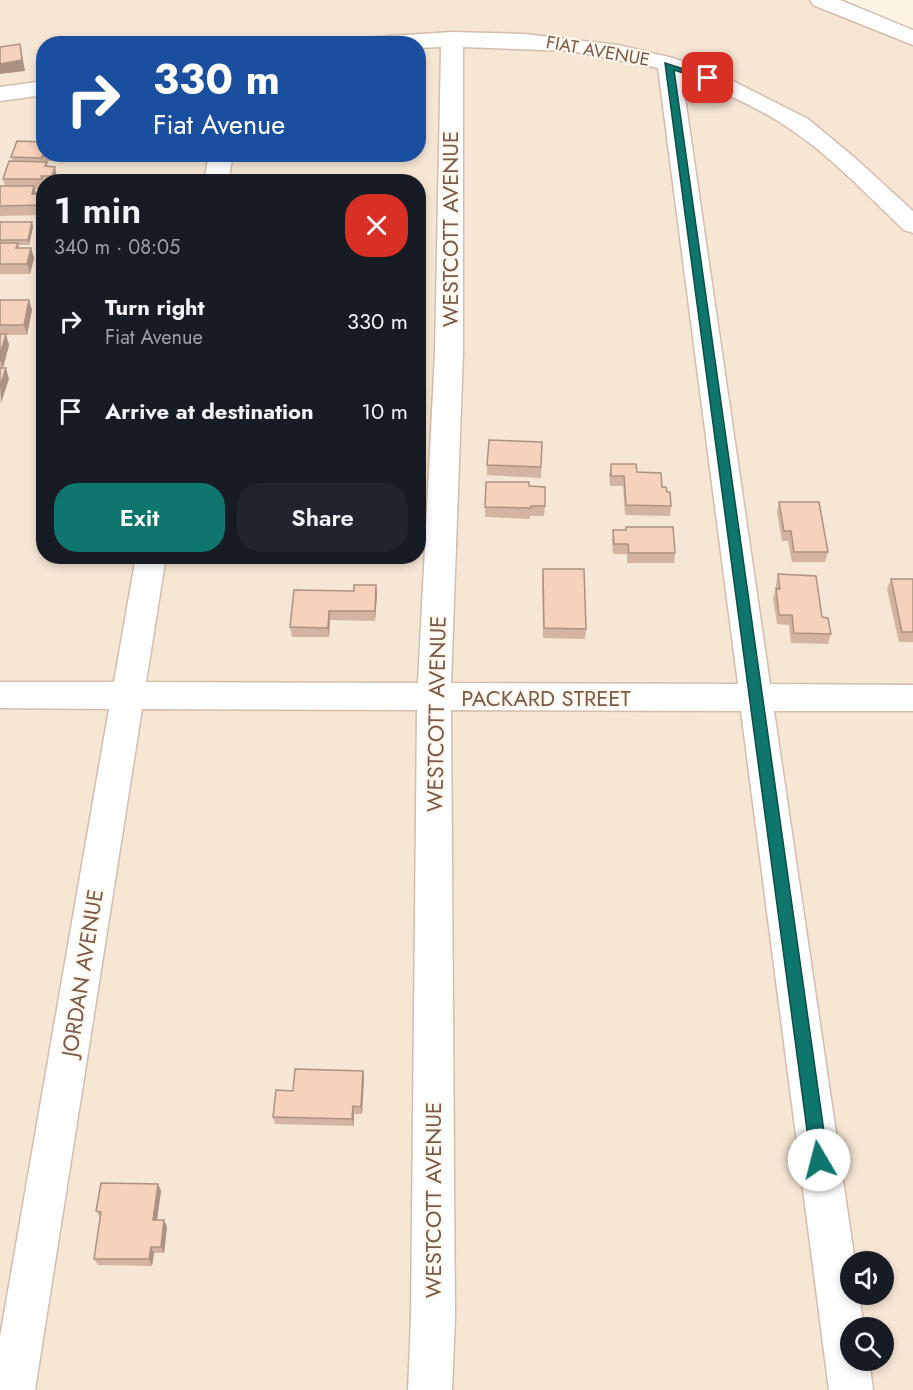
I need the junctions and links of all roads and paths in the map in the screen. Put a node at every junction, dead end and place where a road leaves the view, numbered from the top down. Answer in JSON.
{"nodes":[{"id":1,"x":821,"y":0,"type":"edge"},
{"id":2,"x":913,"y":38,"type":"edge"},
{"id":3,"x":452,"y":39,"type":"junction"},
{"id":4,"x":426,"y":41,"type":"edge"},
{"id":5,"x":669,"y":65,"type":"junction"},
{"id":6,"x":36,"y":89,"type":"edge"},
{"id":7,"x":0,"y":94,"type":"edge"},
{"id":8,"x":913,"y":225,"type":"edge"},
{"id":9,"x":150,"y":564,"type":"edge"},
{"id":10,"x":0,"y":696,"type":"edge"},
{"id":11,"x":127,"y":697,"type":"junction"},
{"id":12,"x":434,"y":697,"type":"junction"},
{"id":13,"x":755,"y":698,"type":"junction"},
{"id":14,"x":913,"y":698,"type":"edge"},
{"id":15,"x":13,"y":1390,"type":"edge"},
{"id":16,"x":430,"y":1390,"type":"edge"},
{"id":17,"x":851,"y":1390,"type":"edge"}],
"edges":[{"from":1,"to":2,"type":"street"},
{"from":3,"to":4,"type":"street","name":"FIAT AVENUE"},
{"from":3,"to":5,"type":"street","name":"FIAT AVENUE"},
{"from":3,"to":12,"type":"street","name":"WESTCOTT AVENUE"},
{"from":5,"to":8,"type":"street","name":"FIAT AVENUE"},
{"from":5,"to":13,"type":"street"},
{"from":6,"to":7,"type":"street"},
{"from":9,"to":11,"type":"street","name":"JORDAN AVENUE"},
{"from":10,"to":11,"type":"street","name":"PACKARD STREET"},
{"from":11,"to":12,"type":"street","name":"PACKARD STREET"},
{"from":11,"to":15,"type":"street","name":"JORDAN AVENUE"},
{"from":12,"to":13,"type":"street","name":"PACKARD STREET"},
{"from":12,"to":16,"type":"street","name":"WESTCOTT AVENUE"},
{"from":13,"to":14,"type":"street","name":"PACKARD STREET"},
{"from":13,"to":17,"type":"street"}]}
